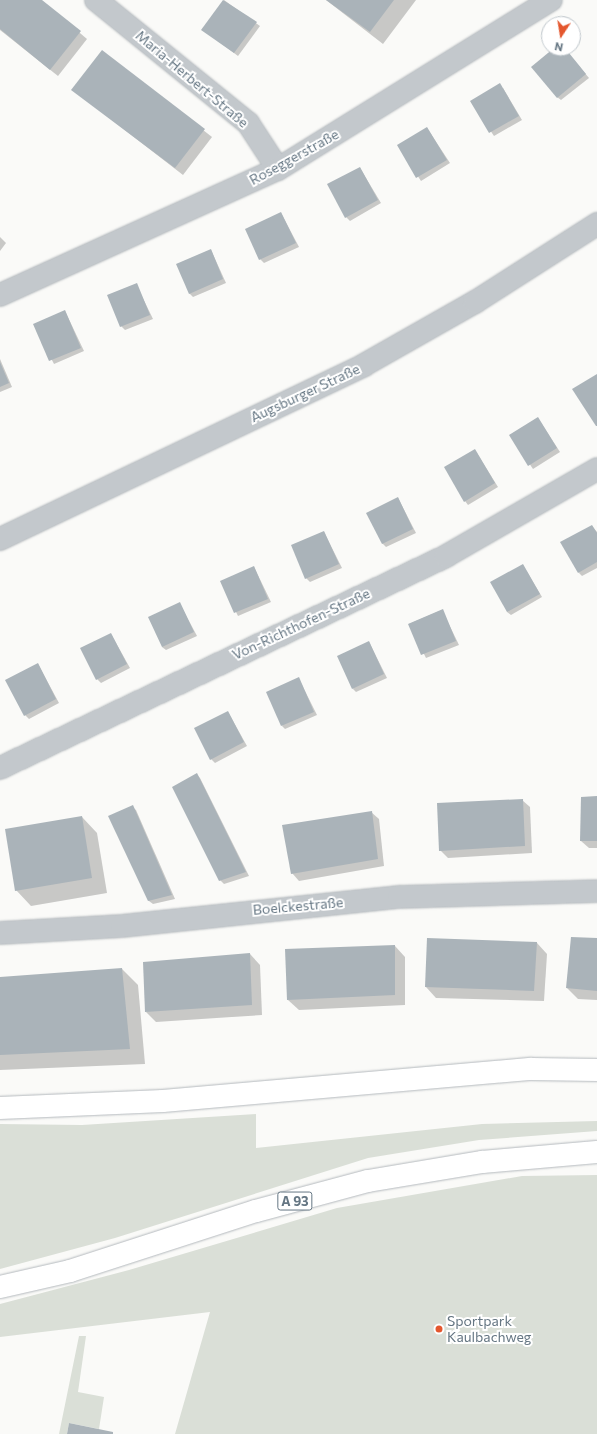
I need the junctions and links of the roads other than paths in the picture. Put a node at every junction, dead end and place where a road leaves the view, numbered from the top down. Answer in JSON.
{"nodes":[{"id":1,"x":96,"y":0,"type":"edge"},
{"id":2,"x":551,"y":0,"type":"edge"},
{"id":3,"x":278,"y":169,"type":"junction"},
{"id":4,"x":597,"y":224,"type":"edge"},
{"id":5,"x":0,"y":295,"type":"edge"},
{"id":6,"x":597,"y":469,"type":"edge"},
{"id":7,"x":0,"y":539,"type":"edge"},
{"id":8,"x":0,"y":768,"type":"edge"},
{"id":9,"x":597,"y":891,"type":"edge"},
{"id":10,"x":0,"y":933,"type":"edge"},
{"id":11,"x":597,"y":1070,"type":"edge"},
{"id":12,"x":0,"y":1108,"type":"edge"},
{"id":13,"x":597,"y":1152,"type":"edge"},
{"id":14,"x":0,"y":1287,"type":"edge"}],
"edges":[{"from":1,"to":3,"type":"street","name":"Maria-Herbert-Straße"},
{"from":2,"to":3,"type":"street","name":"Roseggerstraße"},
{"from":3,"to":5,"type":"street","name":"Roseggerstraße"},
{"from":4,"to":7,"type":"street","name":"Augsburger Straße"},
{"from":6,"to":8,"type":"street","name":"Von-Richthofen-Straße"},
{"from":9,"to":10,"type":"street","name":"Boelckestraße"},
{"from":11,"to":12,"type":"highway"},
{"from":13,"to":14,"type":"highway","number":"A 93"}]}
